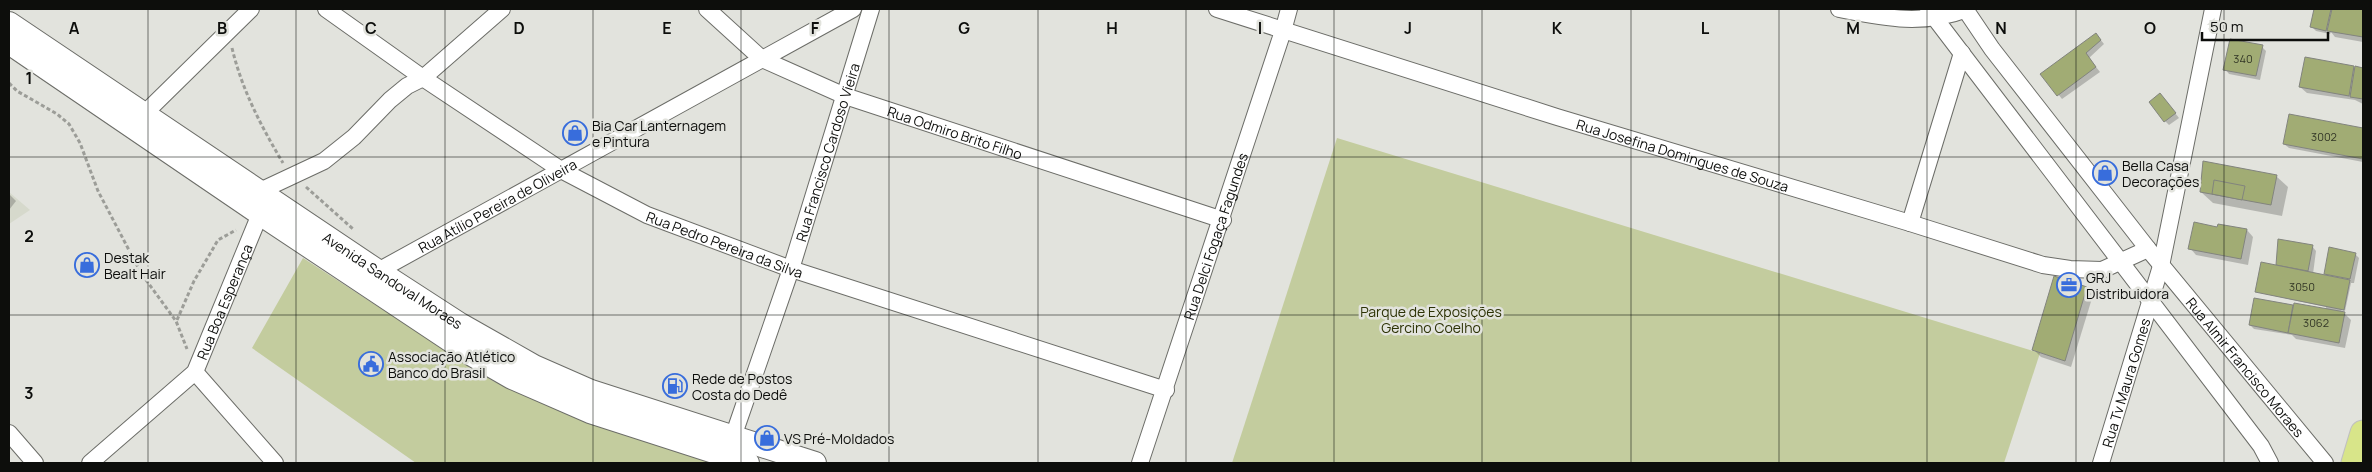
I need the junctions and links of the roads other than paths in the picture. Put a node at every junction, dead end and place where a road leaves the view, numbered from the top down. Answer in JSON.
{"nodes":[{"id":1,"x":251,"y":9,"type":"edge"},
{"id":2,"x":326,"y":9,"type":"edge"},
{"id":3,"x":502,"y":9,"type":"edge"},
{"id":4,"x":707,"y":9,"type":"edge"},
{"id":5,"x":853,"y":9,"type":"edge"},
{"id":6,"x":871,"y":9,"type":"edge"},
{"id":7,"x":1218,"y":9,"type":"edge"},
{"id":8,"x":1288,"y":9,"type":"edge"},
{"id":9,"x":1839,"y":9,"type":"edge"},
{"id":10,"x":1966,"y":9,"type":"edge"},
{"id":11,"x":2214,"y":9,"type":"edge"},
{"id":12,"x":1931,"y":13,"type":"edge"},
{"id":13,"x":9,"y":23,"type":"edge"},
{"id":14,"x":1284,"y":31,"type":"junction"},
{"id":15,"x":9,"y":43,"type":"edge"},
{"id":16,"x":1962,"y":53,"type":"junction"},
{"id":17,"x":762,"y":59,"type":"junction"},
{"id":18,"x":423,"y":78,"type":"junction"},
{"id":19,"x":845,"y":96,"type":"junction"},
{"id":20,"x":144,"y":114,"type":"junction"},
{"id":21,"x":561,"y":170,"type":"junction"},
{"id":22,"x":260,"y":191,"type":"junction"},
{"id":23,"x":1223,"y":220,"type":"junction"},
{"id":24,"x":257,"y":222,"type":"junction"},
{"id":25,"x":1910,"y":223,"type":"junction"},
{"id":26,"x":2148,"y":249,"type":"junction"},
{"id":27,"x":2122,"y":261,"type":"junction"},
{"id":28,"x":2161,"y":266,"type":"junction"},
{"id":29,"x":791,"y":269,"type":"junction"},
{"id":30,"x":378,"y":271,"type":"junction"},
{"id":31,"x":2151,"y":300,"type":"junction"},
{"id":32,"x":196,"y":372,"type":"junction"},
{"id":33,"x":1166,"y":390,"type":"junction"},
{"id":34,"x":2363,"y":433,"type":"edge"},
{"id":35,"x":9,"y":434,"type":"edge"},
{"id":36,"x":733,"y":437,"type":"junction"},
{"id":37,"x":35,"y":463,"type":"edge"},
{"id":38,"x":90,"y":463,"type":"edge"},
{"id":39,"x":275,"y":463,"type":"edge"},
{"id":40,"x":748,"y":463,"type":"edge"},
{"id":41,"x":815,"y":463,"type":"edge"},
{"id":42,"x":1140,"y":463,"type":"edge"},
{"id":43,"x":2101,"y":463,"type":"edge"},
{"id":44,"x":2270,"y":463,"type":"edge"},
{"id":45,"x":2325,"y":463,"type":"edge"},
{"id":46,"x":2354,"y":463,"type":"edge"}],
"edges":[{"from":1,"to":20,"type":"street"},
{"from":2,"to":18,"type":"street","name":"Rua Pedro Pereira da Silva"},
{"from":3,"to":18,"type":"street"},
{"from":4,"to":17,"type":"street","name":"Rua Odmiro Brito Filho"},
{"from":5,"to":17,"type":"street","name":"Rua Atílio Pereira de Oliveira"},
{"from":6,"to":19,"type":"street","name":"Rua Francisco Cardoso Vieira"},
{"from":7,"to":14,"type":"street","name":"Rua Josefina Domingues de Souza"},
{"from":8,"to":14,"type":"street","name":"Rua Delci Fogaça Fagundes"},
{"from":9,"to":12,"type":"street"},
{"from":10,"to":12,"type":"street"},
{"from":10,"to":26,"type":"street","name":"Rua Almir Francisco Moraes"},
{"from":11,"to":28,"type":"street","name":"Rua Tv Maura Gomes"},
{"from":12,"to":16,"type":"street"},
{"from":13,"to":20,"type":"main road","name":"Avenida Sandoval Moraes"},
{"from":14,"to":23,"type":"street","name":"Rua Delci Fogaça Fagundes"},
{"from":14,"to":25,"type":"street","name":"Rua Josefina Domingues de Souza"},
{"from":15,"to":24,"type":"main road","name":"Avenida Sandoval Moraes"},
{"from":16,"to":25,"type":"street"},
{"from":16,"to":27,"type":"street"},
{"from":17,"to":19,"type":"street","name":"Rua Odmiro Brito Filho"},
{"from":17,"to":21,"type":"street","name":"Rua Atílio Pereira de Oliveira"},
{"from":18,"to":21,"type":"street","name":"Rua Pedro Pereira da Silva"},
{"from":18,"to":22,"type":"street"},
{"from":19,"to":23,"type":"street","name":"Rua Odmiro Brito Filho"},
{"from":19,"to":29,"type":"street","name":"Rua Francisco Cardoso Vieira"},
{"from":20,"to":22,"type":"main road","name":"Avenida Sandoval Moraes"},
{"from":21,"to":29,"type":"street","name":"Rua Pedro Pereira da Silva"},
{"from":21,"to":30,"type":"street","name":"Rua Atílio Pereira de Oliveira"},
{"from":22,"to":30,"type":"main road","name":"Avenida Sandoval Moraes"},
{"from":23,"to":33,"type":"street","name":"Rua Delci Fogaça Fagundes"},
{"from":24,"to":32,"type":"street","name":"Rua Boa Esperança"},
{"from":24,"to":40,"type":"main road","name":"Avenida Sandoval Moraes"},
{"from":25,"to":27,"type":"street","name":"Rua Josefina Domingues de Souza"},
{"from":26,"to":27,"type":"street","name":"Rua Josefina Domingues de Souza"},
{"from":26,"to":28,"type":"street","name":"Rua Almir Francisco Moraes"},
{"from":27,"to":31,"type":"street"},
{"from":28,"to":31,"type":"street","name":"Rua Tv Maura Gomes"},
{"from":28,"to":45,"type":"street","name":"Rua Almir Francisco Moraes"},
{"from":29,"to":33,"type":"street","name":"Rua Pedro Pereira da Silva"},
{"from":29,"to":36,"type":"street","name":"Rua Francisco Cardoso Vieira"},
{"from":30,"to":36,"type":"main road","name":"Avenida Sandoval Moraes"},
{"from":31,"to":43,"type":"street","name":"Rua Tv Maura Gomes"},
{"from":31,"to":44,"type":"street"},
{"from":32,"to":38,"type":"street","name":"Rua Boa Esperança"},
{"from":32,"to":39,"type":"street"},
{"from":33,"to":42,"type":"street","name":"Rua Delci Fogaça Fagundes"},
{"from":34,"to":46,"type":"main road"},
{"from":35,"to":37,"type":"street"},
{"from":36,"to":41,"type":"main road","name":"Avenida Sandoval Moraes"}]}
